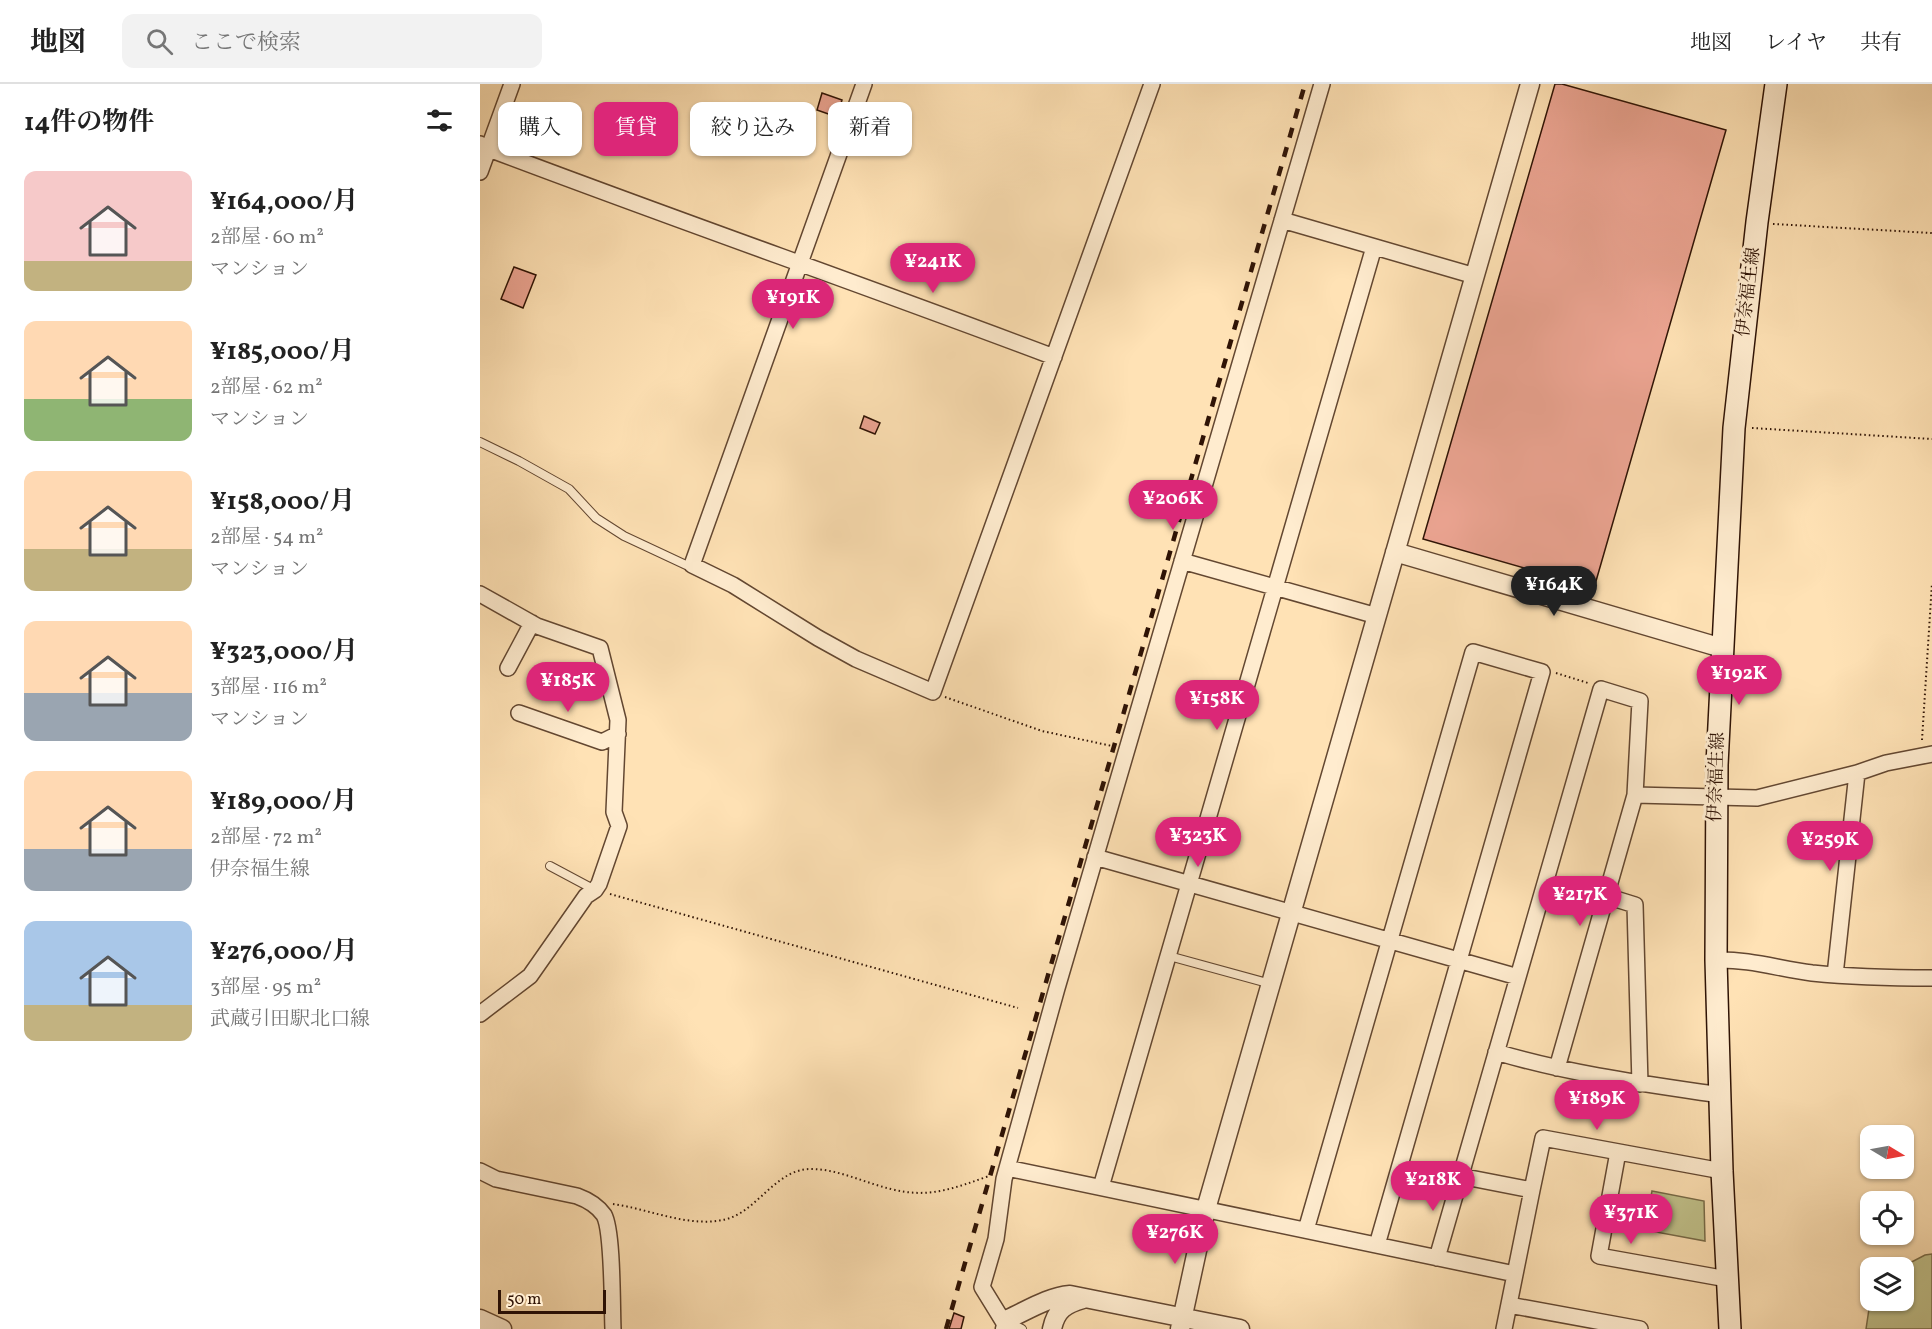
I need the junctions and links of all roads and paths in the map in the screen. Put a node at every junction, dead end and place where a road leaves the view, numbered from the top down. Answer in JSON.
{"nodes":[{"id":1,"x":512,"y":84,"type":"edge"},
{"id":2,"x":864,"y":84,"type":"edge"},
{"id":3,"x":1152,"y":84,"type":"edge"},
{"id":4,"x":1322,"y":84,"type":"edge"},
{"id":5,"x":1530,"y":84,"type":"edge"},
{"id":6,"x":1776,"y":84,"type":"edge"},
{"id":7,"x":484,"y":146,"type":"edge"},
{"id":8,"x":480,"y":172,"type":"edge"},
{"id":9,"x":1282,"y":220,"type":"junction"},
{"id":10,"x":1757,"y":222,"type":"junction"},
{"id":11,"x":1932,"y":234,"type":"edge"},
{"id":12,"x":1374,"y":247,"type":"junction"},
{"id":13,"x":799,"y":264,"type":"junction"},
{"id":14,"x":1475,"y":276,"type":"junction"},
{"id":15,"x":1054,"y":357,"type":"junction"},
{"id":16,"x":1734,"y":428,"type":"junction"},
{"id":17,"x":1932,"y":439,"type":"edge"},
{"id":18,"x":480,"y":442,"type":"edge"},
{"id":19,"x":1395,"y":552,"type":"junction"},
{"id":20,"x":1182,"y":561,"type":"junction"},
{"id":21,"x":692,"y":565,"type":"junction"},
{"id":22,"x":1932,"y":582,"type":"edge"},
{"id":23,"x":1276,"y":587,"type":"junction"},
{"id":24,"x":482,"y":601,"type":"edge"},
{"id":25,"x":1377,"y":616,"type":"junction"},
{"id":26,"x":532,"y":623,"type":"junction"},
{"id":27,"x":1722,"y":648,"type":"junction"},
{"id":28,"x":508,"y":668,"type":"dead end"},
{"id":29,"x":1542,"y":672,"type":"junction"},
{"id":30,"x":1601,"y":689,"type":"junction"},
{"id":31,"x":933,"y":692,"type":"junction"},
{"id":32,"x":519,"y":713,"type":"dead end"},
{"id":33,"x":618,"y":734,"type":"junction"},
{"id":34,"x":1126,"y":750,"type":"junction"},
{"id":35,"x":1927,"y":754,"type":"edge"},
{"id":36,"x":1857,"y":772,"type":"junction"},
{"id":37,"x":1635,"y":795,"type":"junction"},
{"id":38,"x":1716,"y":798,"type":"junction"},
{"id":39,"x":1095,"y":857,"type":"junction"},
{"id":40,"x":550,"y":866,"type":"dead end"},
{"id":41,"x":1190,"y":883,"type":"junction"},
{"id":42,"x":595,"y":890,"type":"junction"},
{"id":43,"x":1606,"y":897,"type":"junction"},
{"id":44,"x":1291,"y":912,"type":"junction"},
{"id":45,"x":1390,"y":940,"type":"junction"},
{"id":46,"x":1169,"y":956,"type":"junction"},
{"id":47,"x":1716,"y":960,"type":"junction"},
{"id":48,"x":1459,"y":961,"type":"junction"},
{"id":49,"x":1835,"y":975,"type":"junction"},
{"id":50,"x":1518,"y":977,"type":"junction"},
{"id":51,"x":1932,"y":978,"type":"edge"},
{"id":52,"x":1271,"y":984,"type":"junction"},
{"id":53,"x":1018,"y":1008,"type":"dead end"},
{"id":54,"x":480,"y":1014,"type":"edge"},
{"id":55,"x":1496,"y":1052,"type":"junction"},
{"id":56,"x":1557,"y":1068,"type":"junction"},
{"id":57,"x":1640,"y":1084,"type":"junction"},
{"id":58,"x":1720,"y":1095,"type":"junction"},
{"id":59,"x":1618,"y":1152,"type":"junction"},
{"id":60,"x":480,"y":1171,"type":"edge"},
{"id":61,"x":1722,"y":1171,"type":"junction"},
{"id":62,"x":1005,"y":1173,"type":"junction"},
{"id":63,"x":1460,"y":1176,"type":"junction"},
{"id":64,"x":1101,"y":1187,"type":"junction"},
{"id":65,"x":1532,"y":1190,"type":"junction"},
{"id":66,"x":590,"y":1201,"type":"junction"},
{"id":67,"x":1206,"y":1209,"type":"junction"},
{"id":68,"x":1306,"y":1230,"type":"junction"},
{"id":69,"x":1377,"y":1245,"type":"junction"},
{"id":70,"x":1437,"y":1258,"type":"junction"},
{"id":71,"x":1515,"y":1274,"type":"junction"},
{"id":72,"x":1727,"y":1279,"type":"junction"},
{"id":73,"x":1088,"y":1298,"type":"junction"},
{"id":74,"x":1509,"y":1305,"type":"junction"},
{"id":75,"x":480,"y":1319,"type":"edge"},
{"id":76,"x":1182,"y":1323,"type":"edge"},
{"id":77,"x":1011,"y":1328,"type":"edge"},
{"id":78,"x":502,"y":1329,"type":"edge"},
{"id":79,"x":613,"y":1329,"type":"edge"},
{"id":80,"x":1052,"y":1329,"type":"edge"},
{"id":81,"x":1240,"y":1329,"type":"edge"},
{"id":82,"x":1504,"y":1329,"type":"edge"},
{"id":83,"x":1640,"y":1329,"type":"edge"},
{"id":84,"x":1731,"y":1329,"type":"edge"}],
"edges":[{"from":1,"to":7,"type":"street"},
{"from":2,"to":13,"type":"street"},
{"from":3,"to":15,"type":"street"},
{"from":4,"to":9,"type":"street"},
{"from":5,"to":14,"type":"street"},
{"from":6,"to":10,"type":"main road","name":"伊奈福生線"},
{"from":7,"to":8,"type":"street"},
{"from":7,"to":13,"type":"street"},
{"from":9,"to":12,"type":"street"},
{"from":9,"to":20,"type":"street"},
{"from":10,"to":11,"type":"path"},
{"from":10,"to":16,"type":"main road","name":"伊奈福生線"},
{"from":12,"to":14,"type":"street"},
{"from":12,"to":23,"type":"street"},
{"from":13,"to":15,"type":"street"},
{"from":13,"to":21,"type":"street"},
{"from":14,"to":19,"type":"street"},
{"from":15,"to":31,"type":"street"},
{"from":16,"to":17,"type":"path"},
{"from":16,"to":27,"type":"main road","name":"伊奈福生線"},
{"from":18,"to":21,"type":"lane"},
{"from":19,"to":25,"type":"street"},
{"from":19,"to":27,"type":"street"},
{"from":20,"to":23,"type":"street"},
{"from":20,"to":34,"type":"street"},
{"from":21,"to":31,"type":"street"},
{"from":22,"to":35,"type":"path"},
{"from":23,"to":25,"type":"street"},
{"from":23,"to":41,"type":"street"},
{"from":24,"to":26,"type":"street"},
{"from":25,"to":44,"type":"street"},
{"from":26,"to":28,"type":"street"},
{"from":26,"to":33,"type":"street"},
{"from":27,"to":38,"type":"main road","name":"伊奈福生線"},
{"from":29,"to":30,"type":"path"},
{"from":29,"to":45,"type":"street"},
{"from":29,"to":48,"type":"street"},
{"from":30,"to":37,"type":"street"},
{"from":30,"to":50,"type":"street"},
{"from":31,"to":34,"type":"path"},
{"from":32,"to":33,"type":"street"},
{"from":33,"to":42,"type":"street"},
{"from":34,"to":39,"type":"street"},
{"from":35,"to":36,"type":"street"},
{"from":36,"to":38,"type":"street"},
{"from":36,"to":49,"type":"street"},
{"from":37,"to":38,"type":"street"},
{"from":37,"to":43,"type":"street"},
{"from":38,"to":47,"type":"main road","name":"伊奈福生線"},
{"from":39,"to":41,"type":"street"},
{"from":39,"to":62,"type":"street"},
{"from":40,"to":42,"type":"lane"},
{"from":41,"to":44,"type":"street"},
{"from":41,"to":46,"type":"street"},
{"from":42,"to":53,"type":"path"},
{"from":42,"to":54,"type":"street"},
{"from":43,"to":56,"type":"street"},
{"from":43,"to":57,"type":"street"},
{"from":44,"to":45,"type":"street"},
{"from":44,"to":52,"type":"street"},
{"from":45,"to":48,"type":"street"},
{"from":45,"to":68,"type":"street"},
{"from":46,"to":52,"type":"lane"},
{"from":46,"to":64,"type":"street"},
{"from":47,"to":49,"type":"street"},
{"from":47,"to":58,"type":"main road","name":"伊奈福生線"},
{"from":48,"to":50,"type":"street"},
{"from":48,"to":69,"type":"street"},
{"from":49,"to":51,"type":"street"},
{"from":50,"to":55,"type":"street"},
{"from":52,"to":67,"type":"street"},
{"from":55,"to":56,"type":"street"},
{"from":55,"to":63,"type":"street"},
{"from":56,"to":57,"type":"street"},
{"from":57,"to":58,"type":"street"},
{"from":58,"to":61,"type":"main road","name":"伊奈福生線"},
{"from":59,"to":61,"type":"street"},
{"from":59,"to":65,"type":"street"},
{"from":59,"to":72,"type":"street"},
{"from":60,"to":66,"type":"street"},
{"from":61,"to":72,"type":"main road","name":"伊奈福生線"},
{"from":62,"to":64,"type":"street"},
{"from":62,"to":66,"type":"path"},
{"from":62,"to":77,"type":"street"},
{"from":63,"to":65,"type":"street"},
{"from":63,"to":70,"type":"street"},
{"from":64,"to":67,"type":"street"},
{"from":65,"to":71,"type":"street"},
{"from":66,"to":79,"type":"street"},
{"from":67,"to":68,"type":"street"},
{"from":67,"to":76,"type":"street"},
{"from":68,"to":69,"type":"street"},
{"from":69,"to":70,"type":"street"},
{"from":70,"to":71,"type":"street"},
{"from":71,"to":74,"type":"street"},
{"from":72,"to":84,"type":"main road","name":"伊奈福生線"},
{"from":73,"to":76,"type":"street"},
{"from":73,"to":77,"type":"street"},
{"from":73,"to":80,"type":"street"},
{"from":74,"to":82,"type":"street"},
{"from":74,"to":83,"type":"street"},
{"from":75,"to":78,"type":"street"},
{"from":76,"to":81,"type":"street"}]}
